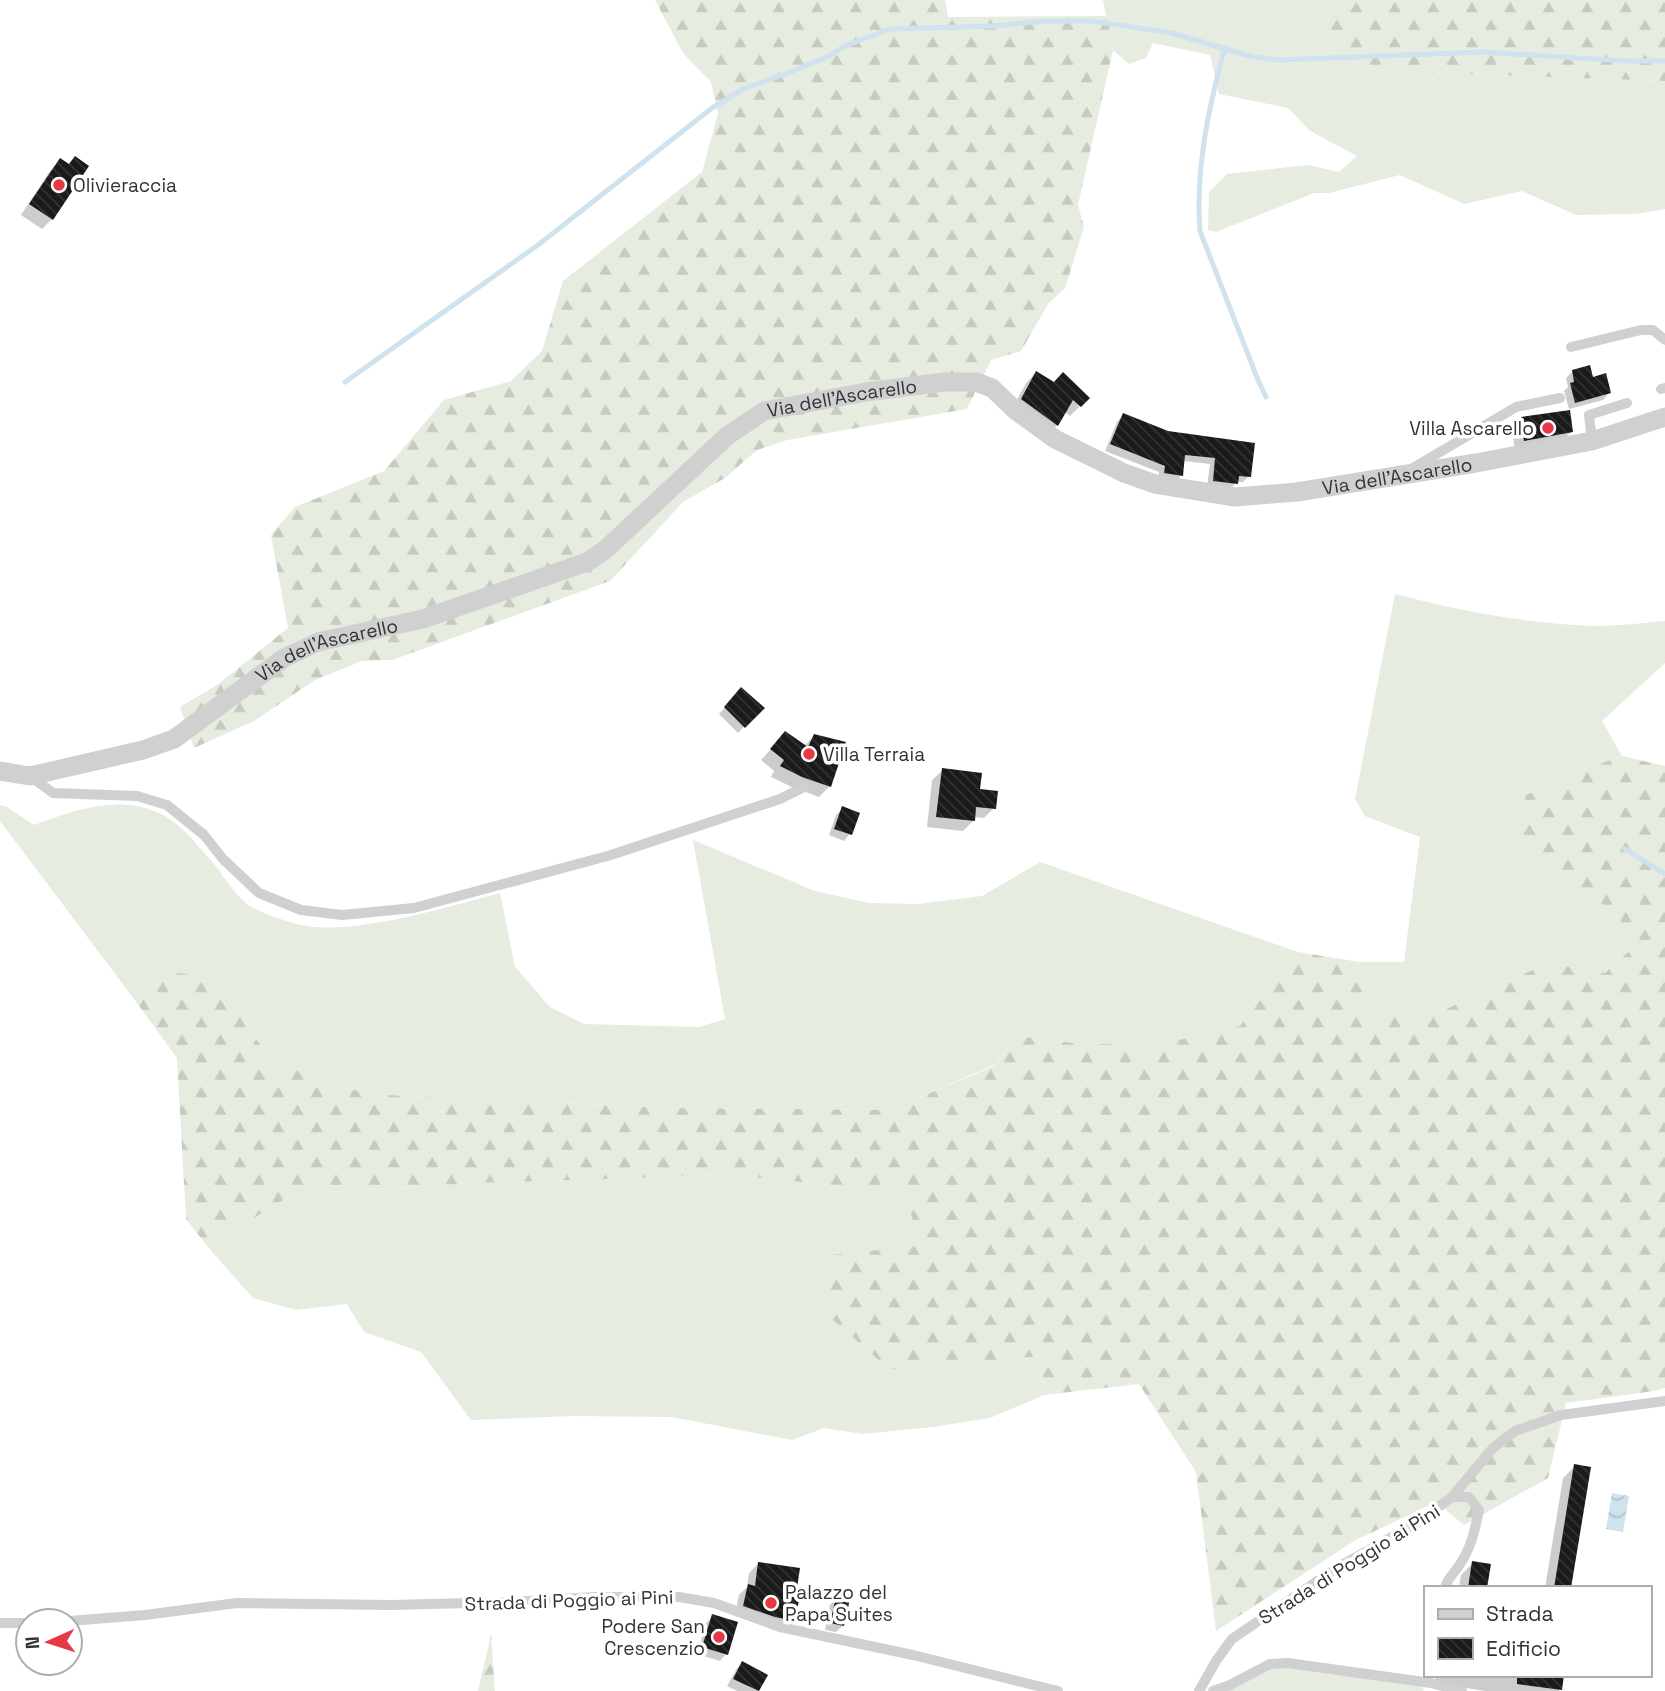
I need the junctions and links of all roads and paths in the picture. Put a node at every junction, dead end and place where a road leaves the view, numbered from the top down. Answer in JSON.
{"nodes":[{"id":1,"x":1665,"y":340,"type":"edge"},
{"id":2,"x":1571,"y":347,"type":"dead end"},
{"id":3,"x":1560,"y":398,"type":"dead end"},
{"id":4,"x":1627,"y":404,"type":"dead end"},
{"id":5,"x":1665,"y":417,"type":"edge"},
{"id":6,"x":1592,"y":441,"type":"junction"},
{"id":7,"x":1401,"y":476,"type":"junction"},
{"id":8,"x":0,"y":771,"type":"edge"},
{"id":9,"x":30,"y":776,"type":"junction"},
{"id":10,"x":804,"y":787,"type":"dead end"},
{"id":11,"x":1665,"y":1401,"type":"edge"},
{"id":12,"x":1452,"y":1497,"type":"junction"},
{"id":13,"x":1446,"y":1586,"type":"edge"},
{"id":14,"x":84,"y":1620,"type":"edge"},
{"id":15,"x":1432,"y":1679,"type":"edge"},
{"id":16,"x":1058,"y":1691,"type":"edge"},
{"id":17,"x":1199,"y":1691,"type":"edge"},
{"id":18,"x":1213,"y":1691,"type":"edge"},
{"id":19,"x":1462,"y":1691,"type":"edge"}],
"edges":[{"from":1,"to":2,"type":"lane"},
{"from":3,"to":7,"type":"lane"},
{"from":4,"to":6,"type":"lane"},
{"from":5,"to":6,"type":"street","name":"Via dell'Ascarello"},
{"from":6,"to":7,"type":"street","name":"Via dell'Ascarello"},
{"from":7,"to":9,"type":"street","name":"Via dell'Ascarello"},
{"from":8,"to":9,"type":"street","name":"Via dell'Ascarello"},
{"from":9,"to":10,"type":"lane"},
{"from":11,"to":12,"type":"lane","name":"Strada di Poggio ai Pini"},
{"from":12,"to":13,"type":"lane"},
{"from":12,"to":17,"type":"lane","name":"Strada di Poggio ai Pini"},
{"from":14,"to":16,"type":"lane","name":"Strada di Poggio ai Pini"},
{"from":15,"to":18,"type":"lane"},
{"from":15,"to":19,"type":"lane"}]}
